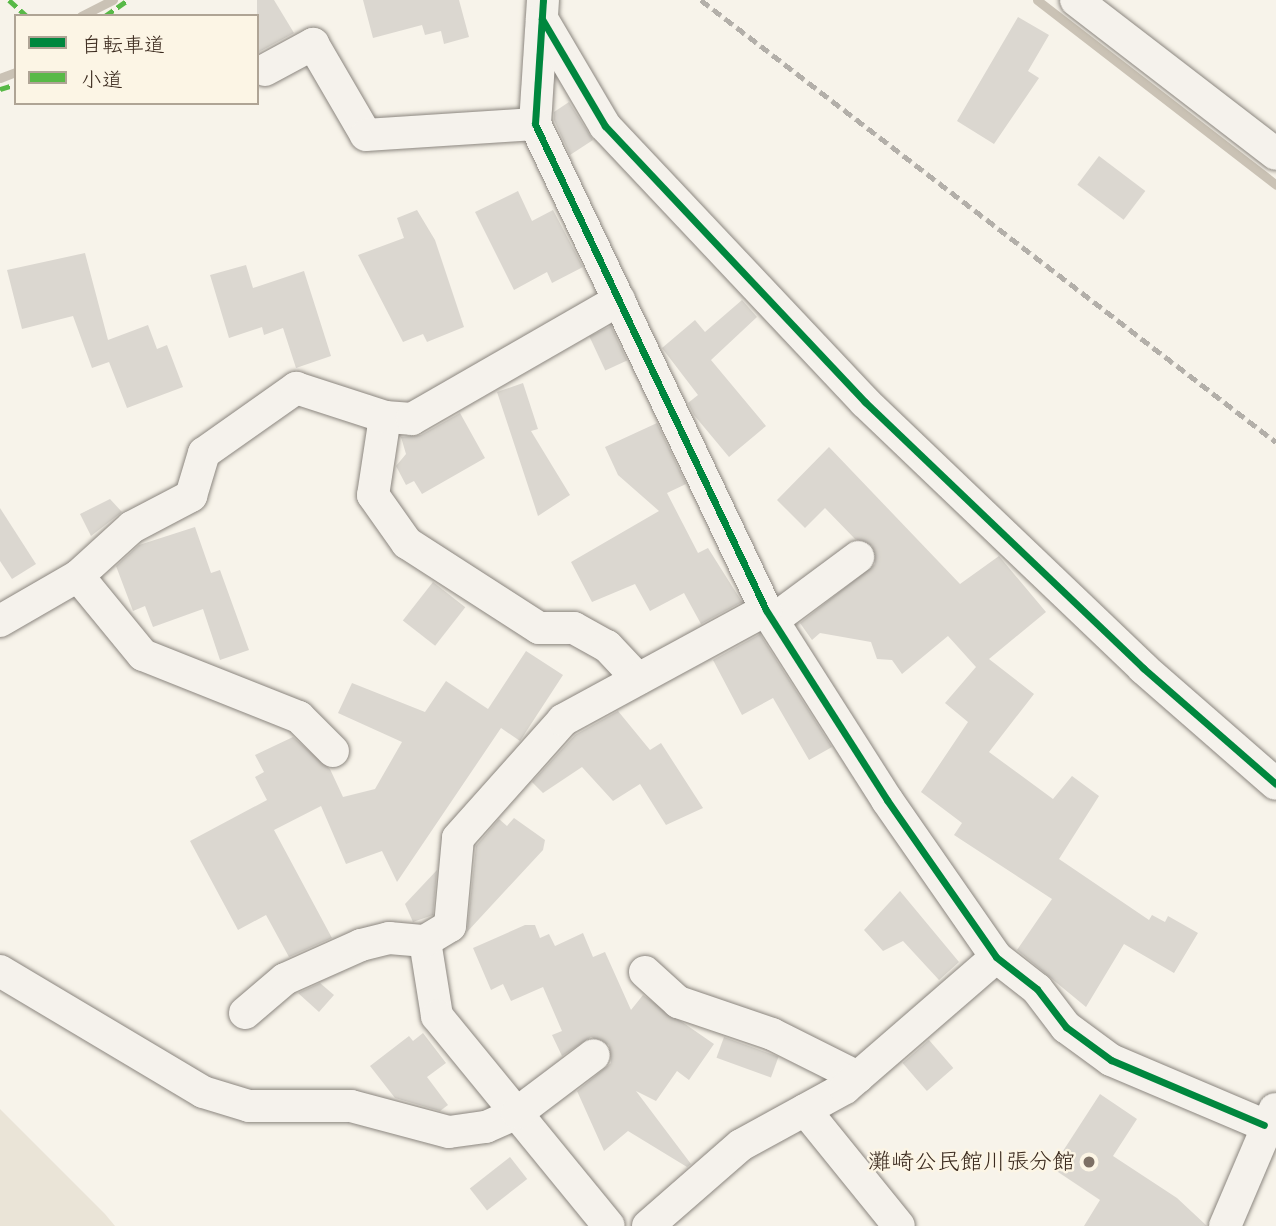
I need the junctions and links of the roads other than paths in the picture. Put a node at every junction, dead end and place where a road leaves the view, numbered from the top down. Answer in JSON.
{"nodes":[{"id":1,"x":1076,"y":0,"type":"edge"},
{"id":2,"x":542,"y":9,"type":"edge"},
{"id":3,"x":265,"y":70,"type":"dead end"},
{"id":4,"x":535,"y":124,"type":"junction"},
{"id":5,"x":1276,"y":154,"type":"edge"},
{"id":6,"x":619,"y":300,"type":"junction"},
{"id":7,"x":386,"y":417,"type":"junction"},
{"id":8,"x":858,"y":557,"type":"dead end"},
{"id":9,"x":78,"y":576,"type":"junction"},
{"id":10,"x":769,"y":615,"type":"junction"},
{"id":11,"x":0,"y":621,"type":"edge"},
{"id":12,"x":638,"y":679,"type":"junction"},
{"id":13,"x":333,"y":751,"type":"dead end"},
{"id":14,"x":1276,"y":783,"type":"edge"},
{"id":15,"x":425,"y":941,"type":"junction"},
{"id":16,"x":996,"y":957,"type":"junction"},
{"id":17,"x":0,"y":971,"type":"edge"},
{"id":18,"x":645,"y":972,"type":"dead end"},
{"id":19,"x":245,"y":1013,"type":"dead end"},
{"id":20,"x":594,"y":1055,"type":"dead end"},
{"id":21,"x":858,"y":1077,"type":"junction"},
{"id":22,"x":805,"y":1110,"type":"junction"},
{"id":23,"x":517,"y":1113,"type":"junction"},
{"id":24,"x":1270,"y":1116,"type":"edge"},
{"id":25,"x":609,"y":1226,"type":"edge"},
{"id":26,"x":648,"y":1226,"type":"edge"},
{"id":27,"x":899,"y":1226,"type":"edge"},
{"id":28,"x":1225,"y":1226,"type":"edge"}],
"edges":[{"from":1,"to":5,"type":"street"},
{"from":2,"to":4,"type":"street"},
{"from":2,"to":14,"type":"street"},
{"from":3,"to":4,"type":"street"},
{"from":4,"to":6,"type":"street"},
{"from":6,"to":7,"type":"street"},
{"from":6,"to":10,"type":"street"},
{"from":7,"to":9,"type":"street"},
{"from":7,"to":12,"type":"street"},
{"from":8,"to":10,"type":"street"},
{"from":9,"to":11,"type":"street"},
{"from":9,"to":13,"type":"street"},
{"from":10,"to":12,"type":"street"},
{"from":10,"to":16,"type":"street"},
{"from":12,"to":15,"type":"street"},
{"from":15,"to":19,"type":"street"},
{"from":15,"to":23,"type":"street"},
{"from":16,"to":21,"type":"street"},
{"from":16,"to":24,"type":"street"},
{"from":17,"to":23,"type":"street"},
{"from":18,"to":21,"type":"street"},
{"from":20,"to":23,"type":"street"},
{"from":21,"to":22,"type":"street"},
{"from":22,"to":26,"type":"street"},
{"from":22,"to":27,"type":"street"},
{"from":23,"to":25,"type":"street"},
{"from":24,"to":28,"type":"street"}]}
